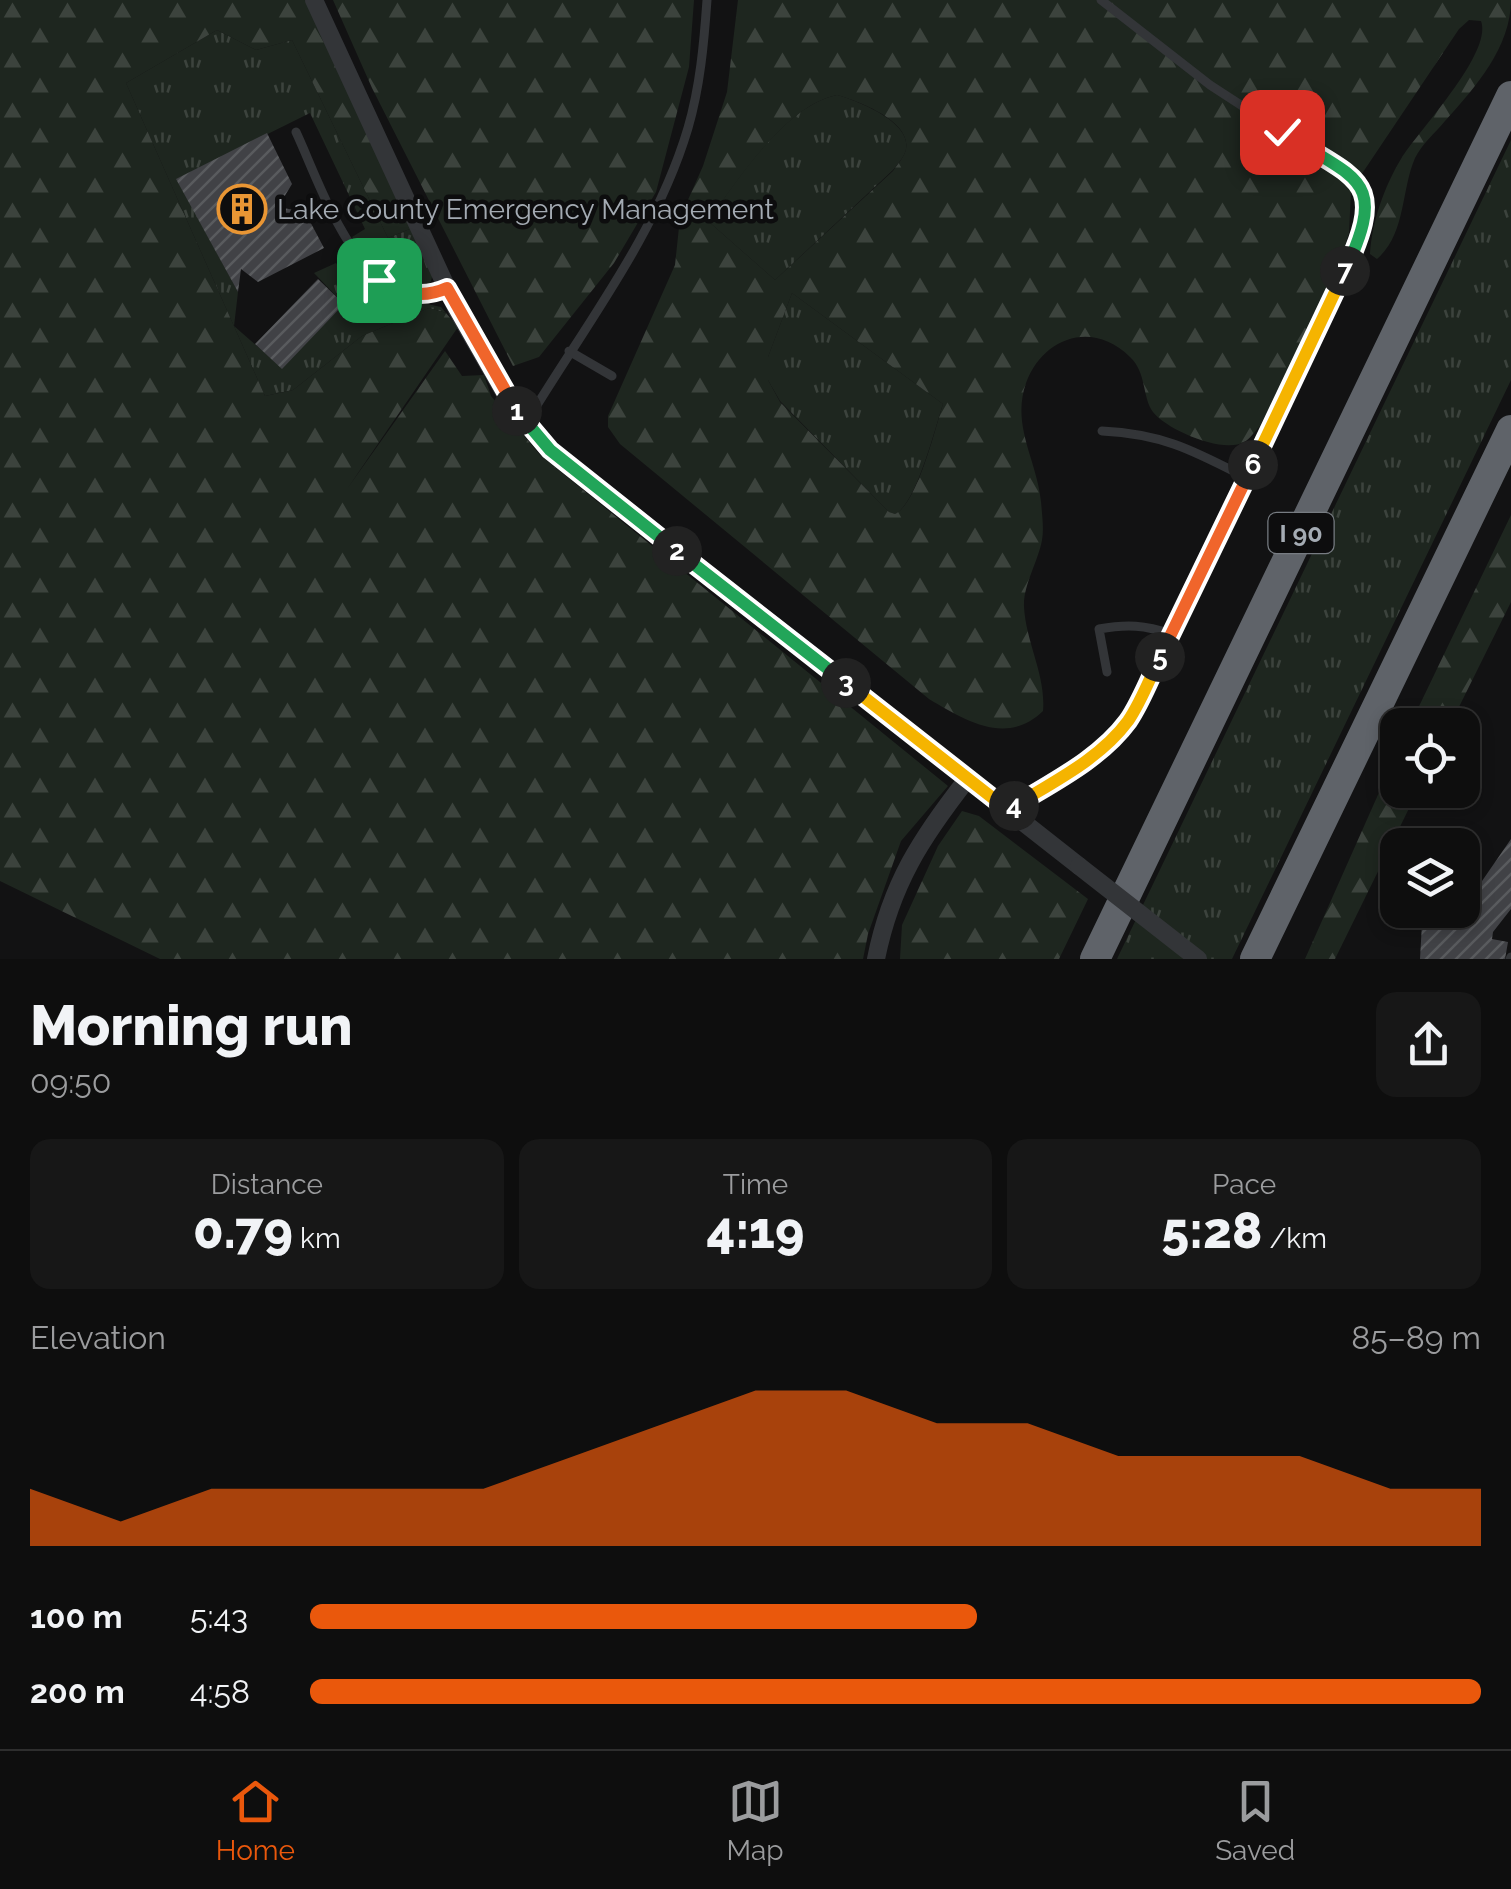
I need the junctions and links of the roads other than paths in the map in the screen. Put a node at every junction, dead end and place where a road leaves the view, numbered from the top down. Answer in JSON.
{"nodes":[{"id":1,"x":314,"y":0,"type":"edge"},
{"id":2,"x":707,"y":0,"type":"edge"},
{"id":3,"x":1102,"y":0,"type":"edge"},
{"id":4,"x":1509,"y":104,"type":"edge"},
{"id":5,"x":296,"y":132,"type":"dead end"},
{"id":6,"x":447,"y":288,"type":"junction"},
{"id":7,"x":569,"y":351,"type":"junction"},
{"id":8,"x":612,"y":376,"type":"dead end"},
{"id":9,"x":526,"y":424,"type":"junction"},
{"id":10,"x":1511,"y":430,"type":"edge"},
{"id":11,"x":1102,"y":431,"type":"dead end"},
{"id":12,"x":1247,"y":478,"type":"junction"},
{"id":13,"x":1171,"y":634,"type":"junction"},
{"id":14,"x":1106,"y":672,"type":"dead end"},
{"id":15,"x":968,"y":778,"type":"junction"},
{"id":16,"x":1008,"y":810,"type":"junction"},
{"id":17,"x":876,"y":959,"type":"edge"},
{"id":18,"x":1096,"y":959,"type":"edge"},
{"id":19,"x":1198,"y":959,"type":"edge"},
{"id":20,"x":1255,"y":959,"type":"edge"}],
"edges":[{"from":1,"to":6,"type":"street"},
{"from":2,"to":7,"type":"lane"},
{"from":3,"to":12,"type":"lane"},
{"from":4,"to":18,"type":"highway","number":"I 90"},
{"from":5,"to":6,"type":"lane"},
{"from":6,"to":9,"type":"street"},
{"from":7,"to":8,"type":"lane"},
{"from":7,"to":9,"type":"lane"},
{"from":9,"to":15,"type":"street"},
{"from":10,"to":20,"type":"highway"},
{"from":11,"to":12,"type":"lane"},
{"from":12,"to":13,"type":"lane"},
{"from":13,"to":14,"type":"lane"},
{"from":13,"to":16,"type":"lane"},
{"from":15,"to":16,"type":"street"},
{"from":15,"to":17,"type":"street"},
{"from":16,"to":19,"type":"street","bridge":true}]}
